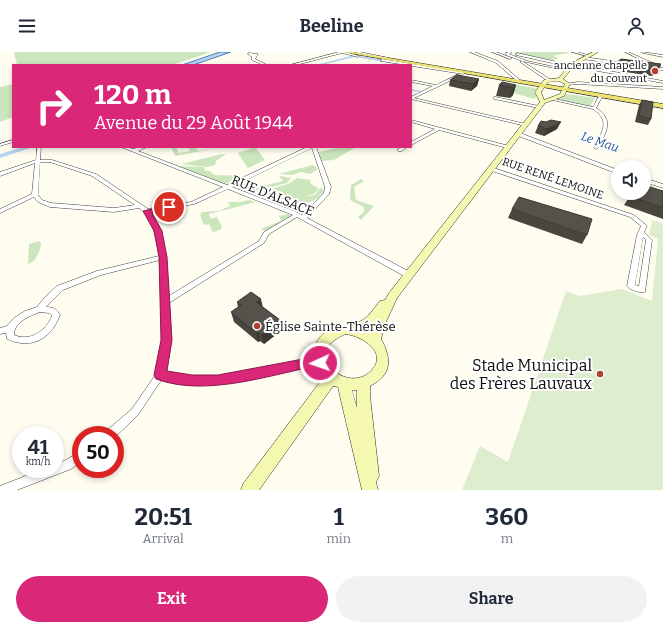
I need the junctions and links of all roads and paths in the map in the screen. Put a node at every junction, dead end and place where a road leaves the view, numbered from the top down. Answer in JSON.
{"nodes":[{"id":1,"x":341,"y":52,"type":"edge"},
{"id":2,"x":345,"y":52,"type":"edge"},
{"id":3,"x":355,"y":52,"type":"edge"},
{"id":4,"x":471,"y":52,"type":"edge"},
{"id":5,"x":493,"y":52,"type":"edge"},
{"id":6,"x":510,"y":52,"type":"edge"},
{"id":7,"x":573,"y":52,"type":"edge"},
{"id":8,"x":596,"y":52,"type":"edge"},
{"id":9,"x":626,"y":52,"type":"edge"},
{"id":10,"x":643,"y":52,"type":"edge"},
{"id":11,"x":585,"y":56,"type":"junction"},
{"id":12,"x":663,"y":56,"type":"edge"},
{"id":13,"x":254,"y":57,"type":"dead end"},
{"id":14,"x":391,"y":62,"type":"junction"},
{"id":15,"x":263,"y":64,"type":"edge"},
{"id":16,"x":296,"y":64,"type":"edge"},
{"id":17,"x":385,"y":64,"type":"edge"},
{"id":18,"x":404,"y":64,"type":"edge"},
{"id":19,"x":536,"y":64,"type":"junction"},
{"id":20,"x":412,"y":65,"type":"edge"},
{"id":21,"x":420,"y":65,"type":"junction"},
{"id":22,"x":633,"y":65,"type":"edge"},
{"id":23,"x":641,"y":66,"type":"edge"},
{"id":24,"x":570,"y":67,"type":"junction"},
{"id":25,"x":530,"y":68,"type":"junction"},
{"id":26,"x":663,"y":69,"type":"edge"},
{"id":27,"x":463,"y":73,"type":"junction"},
{"id":28,"x":485,"y":75,"type":"junction"},
{"id":29,"x":560,"y":79,"type":"junction"},
{"id":30,"x":550,"y":80,"type":"junction"},
{"id":31,"x":412,"y":81,"type":"edge"},
{"id":32,"x":519,"y":81,"type":"junction"},
{"id":33,"x":663,"y":82,"type":"edge"},
{"id":34,"x":436,"y":86,"type":"junction"},
{"id":35,"x":541,"y":86,"type":"junction"},
{"id":36,"x":566,"y":87,"type":"junction"},
{"id":37,"x":663,"y":88,"type":"edge"},
{"id":38,"x":600,"y":97,"type":"junction"},
{"id":39,"x":412,"y":98,"type":"edge"},
{"id":40,"x":412,"y":98,"type":"edge"},
{"id":41,"x":495,"y":98,"type":"dead end"},
{"id":42,"x":550,"y":99,"type":"junction"},
{"id":43,"x":541,"y":102,"type":"junction"},
{"id":44,"x":663,"y":107,"type":"edge"},
{"id":45,"x":594,"y":108,"type":"junction"},
{"id":46,"x":412,"y":121,"type":"edge"},
{"id":47,"x":525,"y":125,"type":"junction"},
{"id":48,"x":438,"y":129,"type":"junction"},
{"id":49,"x":518,"y":134,"type":"junction"},
{"id":50,"x":12,"y":141,"type":"edge"},
{"id":51,"x":412,"y":143,"type":"edge"},
{"id":52,"x":597,"y":144,"type":"dead end"},
{"id":53,"x":0,"y":145,"type":"edge"},
{"id":54,"x":39,"y":148,"type":"edge"},
{"id":55,"x":126,"y":148,"type":"edge"},
{"id":56,"x":142,"y":148,"type":"edge"},
{"id":57,"x":310,"y":148,"type":"edge"},
{"id":58,"x":312,"y":148,"type":"edge"},
{"id":59,"x":403,"y":148,"type":"edge"},
{"id":60,"x":508,"y":148,"type":"junction"},
{"id":61,"x":400,"y":150,"type":"dead end"},
{"id":62,"x":133,"y":151,"type":"junction"},
{"id":63,"x":36,"y":161,"type":"junction"},
{"id":64,"x":491,"y":169,"type":"junction"},
{"id":65,"x":611,"y":169,"type":"edge"},
{"id":66,"x":0,"y":174,"type":"edge"},
{"id":67,"x":651,"y":182,"type":"edge"},
{"id":68,"x":663,"y":186,"type":"edge"},
{"id":69,"x":226,"y":188,"type":"junction"},
{"id":70,"x":35,"y":195,"type":"junction"},
{"id":71,"x":140,"y":206,"type":"junction"},
{"id":72,"x":0,"y":210,"type":"edge"},
{"id":73,"x":147,"y":211,"type":"junction"},
{"id":74,"x":300,"y":216,"type":"junction"},
{"id":75,"x":642,"y":233,"type":"junction"},
{"id":76,"x":163,"y":257,"type":"junction"},
{"id":77,"x":410,"y":275,"type":"junction"},
{"id":78,"x":393,"y":296,"type":"junction"},
{"id":79,"x":165,"y":302,"type":"junction"},
{"id":80,"x":40,"y":309,"type":"junction"},
{"id":81,"x":10,"y":329,"type":"junction"},
{"id":82,"x":353,"y":329,"type":"junction"},
{"id":83,"x":0,"y":331,"type":"edge"},
{"id":84,"x":375,"y":339,"type":"junction"},
{"id":85,"x":319,"y":361,"type":"junction"},
{"id":86,"x":160,"y":375,"type":"junction"},
{"id":87,"x":337,"y":381,"type":"junction"},
{"id":88,"x":364,"y":382,"type":"junction"},
{"id":89,"x":120,"y":426,"type":"edge"},
{"id":90,"x":72,"y":462,"type":"edge"},
{"id":91,"x":3,"y":490,"type":"edge"},
{"id":92,"x":249,"y":490,"type":"edge"},
{"id":93,"x":371,"y":490,"type":"edge"}],
"edges":[{"from":1,"to":14,"type":"street"},
{"from":1,"to":16,"type":"street"},
{"from":2,"to":21,"type":"main road"},
{"from":3,"to":28,"type":"street"},
{"from":4,"to":32,"type":"street"},
{"from":5,"to":25,"type":"street"},
{"from":6,"to":19,"type":"street"},
{"from":6,"to":24,"type":"street"},
{"from":7,"to":11,"type":"street"},
{"from":8,"to":11,"type":"main road"},
{"from":9,"to":26,"type":"street"},
{"from":10,"to":12,"type":"street"},
{"from":11,"to":22,"type":"street"},
{"from":11,"to":24,"type":"main road"},
{"from":13,"to":15,"type":"street"},
{"from":14,"to":17,"type":"street"},
{"from":14,"to":18,"type":"street"},
{"from":19,"to":24,"type":"street"},
{"from":19,"to":25,"type":"street"},
{"from":20,"to":27,"type":"street"},
{"from":21,"to":27,"type":"main road"},
{"from":21,"to":28,"type":"main road"},
{"from":23,"to":26,"type":"street"},
{"from":24,"to":29,"type":"main road"},
{"from":24,"to":33,"type":"street"},
{"from":25,"to":30,"type":"street"},
{"from":27,"to":34,"type":"street"},
{"from":27,"to":35,"type":"main road"},
{"from":28,"to":32,"type":"main road"},
{"from":29,"to":30,"type":"main road"},
{"from":29,"to":36,"type":"main road"},
{"from":30,"to":35,"type":"main road"},
{"from":30,"to":36,"type":"main road"},
{"from":31,"to":34,"type":"street"},
{"from":32,"to":35,"type":"main road"},
{"from":34,"to":39,"type":"street"},
{"from":35,"to":36,"type":"main road"},
{"from":35,"to":43,"type":"main road"},
{"from":36,"to":37,"type":"street"},
{"from":36,"to":38,"type":"main road"},
{"from":36,"to":42,"type":"main road"},
{"from":36,"to":44,"type":"main road"},
{"from":38,"to":44,"type":"main road"},
{"from":38,"to":45,"type":"street"},
{"from":40,"to":47,"type":"street"},
{"from":41,"to":43,"type":"street"},
{"from":42,"to":43,"type":"main road"},
{"from":42,"to":45,"type":"street"},
{"from":43,"to":47,"type":"main road"},
{"from":45,"to":52,"type":"street"},
{"from":46,"to":48,"type":"street"},
{"from":47,"to":49,"type":"main road"},
{"from":48,"to":51,"type":"street"},
{"from":48,"to":60,"type":"street"},
{"from":49,"to":60,"type":"main road"},
{"from":49,"to":65,"type":"street"},
{"from":50,"to":53,"type":"street"},
{"from":54,"to":63,"type":"street"},
{"from":55,"to":62,"type":"street","name":"RUE D'ALSACE"},
{"from":56,"to":62,"type":"street"},
{"from":57,"to":69,"type":"street"},
{"from":58,"to":74,"type":"street"},
{"from":59,"to":61,"type":"street"},
{"from":60,"to":64,"type":"main road"},
{"from":62,"to":69,"type":"street","name":"RUE D'ALSACE"},
{"from":63,"to":66,"type":"street"},
{"from":63,"to":70,"type":"street"},
{"from":63,"to":71,"type":"street"},
{"from":64,"to":75,"type":"street","name":"RUE RENÉ LEMOINE"},
{"from":64,"to":77,"type":"main road"},
{"from":67,"to":68,"type":"street"},
{"from":69,"to":73,"type":"street"},
{"from":69,"to":74,"type":"street","name":"RUE D'ALSACE"},
{"from":70,"to":71,"type":"street"},
{"from":70,"to":72,"type":"street"},
{"from":71,"to":73,"type":"street"},
{"from":73,"to":76,"type":"street"},
{"from":74,"to":77,"type":"street","name":"RUE D'ALSACE"},
{"from":74,"to":79,"type":"street"},
{"from":75,"to":75,"type":"street","name":"RUE RENÉ LEMOINE"},
{"from":76,"to":79,"type":"street"},
{"from":76,"to":80,"type":"street"},
{"from":77,"to":78,"type":"main road"},
{"from":78,"to":82,"type":"main road"},
{"from":78,"to":84,"type":"main road"},
{"from":79,"to":86,"type":"street"},
{"from":80,"to":81,"type":"street"},
{"from":80,"to":81,"type":"street"},
{"from":81,"to":83,"type":"street"},
{"from":82,"to":84,"type":"main road"},
{"from":82,"to":85,"type":"main road"},
{"from":84,"to":88,"type":"main road"},
{"from":85,"to":86,"type":"street"},
{"from":85,"to":87,"type":"main road"},
{"from":86,"to":89,"type":"street"},
{"from":87,"to":88,"type":"main road"},
{"from":87,"to":92,"type":"main road"},
{"from":87,"to":93,"type":"main road"},
{"from":88,"to":93,"type":"main road"},
{"from":90,"to":91,"type":"street"}]}
